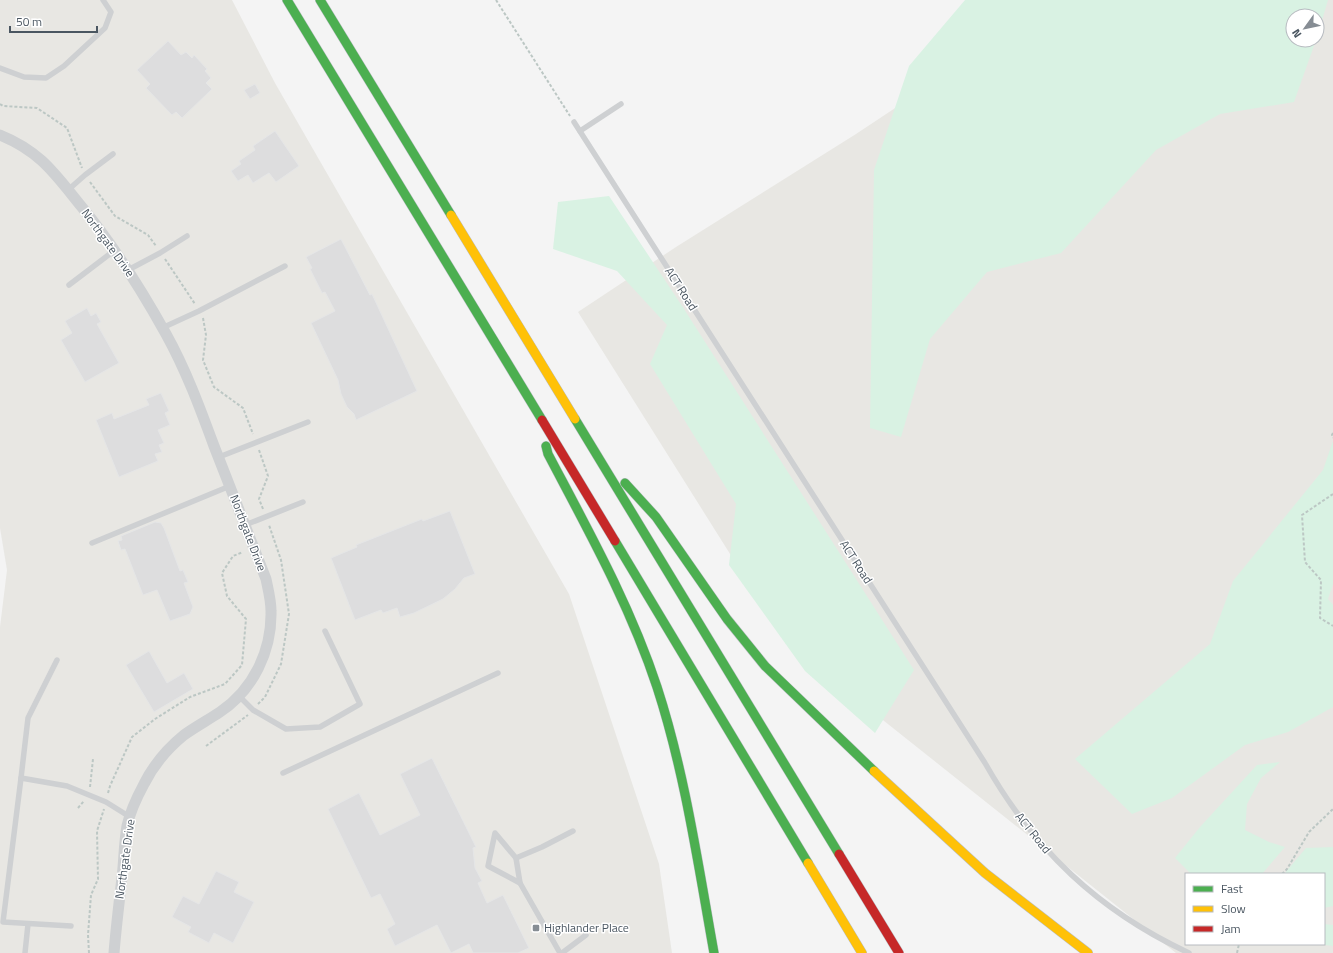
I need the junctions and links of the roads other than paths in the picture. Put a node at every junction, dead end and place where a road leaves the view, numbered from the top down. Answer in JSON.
{"nodes":[{"id":1,"x":103,"y":0,"type":"edge"},
{"id":2,"x":287,"y":0,"type":"edge"},
{"id":3,"x":320,"y":0,"type":"edge"},
{"id":4,"x":0,"y":68,"type":"edge"},
{"id":5,"x":621,"y":104,"type":"dead end"},
{"id":6,"x":574,"y":122,"type":"road end"},
{"id":7,"x":580,"y":131,"type":"junction"},
{"id":8,"x":0,"y":135,"type":"edge"},
{"id":9,"x":113,"y":154,"type":"dead end"},
{"id":10,"x":68,"y":190,"type":"junction"},
{"id":11,"x":187,"y":236,"type":"dead end"},
{"id":12,"x":115,"y":250,"type":"junction"},
{"id":13,"x":285,"y":266,"type":"dead end"},
{"id":14,"x":128,"y":270,"type":"junction"},
{"id":15,"x":69,"y":285,"type":"dead end"},
{"id":16,"x":162,"y":328,"type":"junction"},
{"id":17,"x":538,"y":412,"type":"junction"},
{"id":18,"x":308,"y":422,"type":"dead end"},
{"id":19,"x":592,"y":446,"type":"junction"},
{"id":20,"x":219,"y":457,"type":"junction"},
{"id":21,"x":230,"y":486,"type":"junction"},
{"id":22,"x":303,"y":502,"type":"dead end"},
{"id":23,"x":245,"y":525,"type":"junction"},
{"id":24,"x":92,"y":543,"type":"dead end"},
{"id":25,"x":325,"y":631,"type":"dead end"},
{"id":26,"x":57,"y":660,"type":"dead end"},
{"id":27,"x":498,"y":673,"type":"dead end"},
{"id":28,"x":239,"y":696,"type":"junction"},
{"id":29,"x":283,"y":773,"type":"dead end"},
{"id":30,"x":21,"y":778,"type":"junction"},
{"id":31,"x":130,"y":817,"type":"junction"},
{"id":32,"x":573,"y":831,"type":"dead end"},
{"id":33,"x":516,"y":858,"type":"junction"},
{"id":34,"x":520,"y":883,"type":"junction"},
{"id":35,"x":28,"y":924,"type":"junction"},
{"id":36,"x":71,"y":926,"type":"dead end"},
{"id":37,"x":586,"y":935,"type":"dead end"},
{"id":38,"x":24,"y":953,"type":"edge"},
{"id":39,"x":114,"y":953,"type":"edge"},
{"id":40,"x":561,"y":953,"type":"edge"},
{"id":41,"x":714,"y":953,"type":"edge"},
{"id":42,"x":862,"y":953,"type":"edge"},
{"id":43,"x":898,"y":953,"type":"edge"},
{"id":44,"x":1088,"y":953,"type":"edge"},
{"id":45,"x":1189,"y":953,"type":"edge"}],
"edges":[{"from":1,"to":4,"type":"lane"},
{"from":2,"to":17,"type":"highway"},
{"from":3,"to":19,"type":"highway"},
{"from":5,"to":7,"type":"lane"},
{"from":6,"to":7,"type":"lane","name":"ACT Road"},
{"from":7,"to":45,"type":"lane","name":"ACT Road"},
{"from":8,"to":10,"type":"street","name":"Northgate Drive"},
{"from":9,"to":10,"type":"lane"},
{"from":10,"to":12,"type":"street","name":"Northgate Drive"},
{"from":11,"to":14,"type":"lane"},
{"from":12,"to":14,"type":"street","name":"Northgate Drive"},
{"from":12,"to":15,"type":"lane"},
{"from":13,"to":16,"type":"lane"},
{"from":14,"to":16,"type":"street","name":"Northgate Drive"},
{"from":16,"to":20,"type":"street","name":"Northgate Drive"},
{"from":17,"to":41,"type":"highway"},
{"from":17,"to":42,"type":"highway"},
{"from":18,"to":20,"type":"lane"},
{"from":19,"to":43,"type":"highway"},
{"from":19,"to":44,"type":"highway"},
{"from":20,"to":21,"type":"street","name":"Northgate Drive"},
{"from":21,"to":23,"type":"street","name":"Northgate Drive"},
{"from":21,"to":24,"type":"lane"},
{"from":22,"to":23,"type":"lane"},
{"from":23,"to":28,"type":"street","name":"Northgate Drive"},
{"from":25,"to":28,"type":"lane"},
{"from":26,"to":30,"type":"lane"},
{"from":27,"to":29,"type":"lane"},
{"from":28,"to":31,"type":"street","name":"Northgate Drive"},
{"from":30,"to":31,"type":"lane"},
{"from":30,"to":35,"type":"lane"},
{"from":31,"to":39,"type":"street","name":"Northgate Drive"},
{"from":32,"to":33,"type":"lane"},
{"from":33,"to":34,"type":"lane"},
{"from":33,"to":34,"type":"lane"},
{"from":34,"to":40,"type":"lane"},
{"from":35,"to":36,"type":"lane"},
{"from":35,"to":38,"type":"lane"},
{"from":37,"to":40,"type":"lane"}]}
